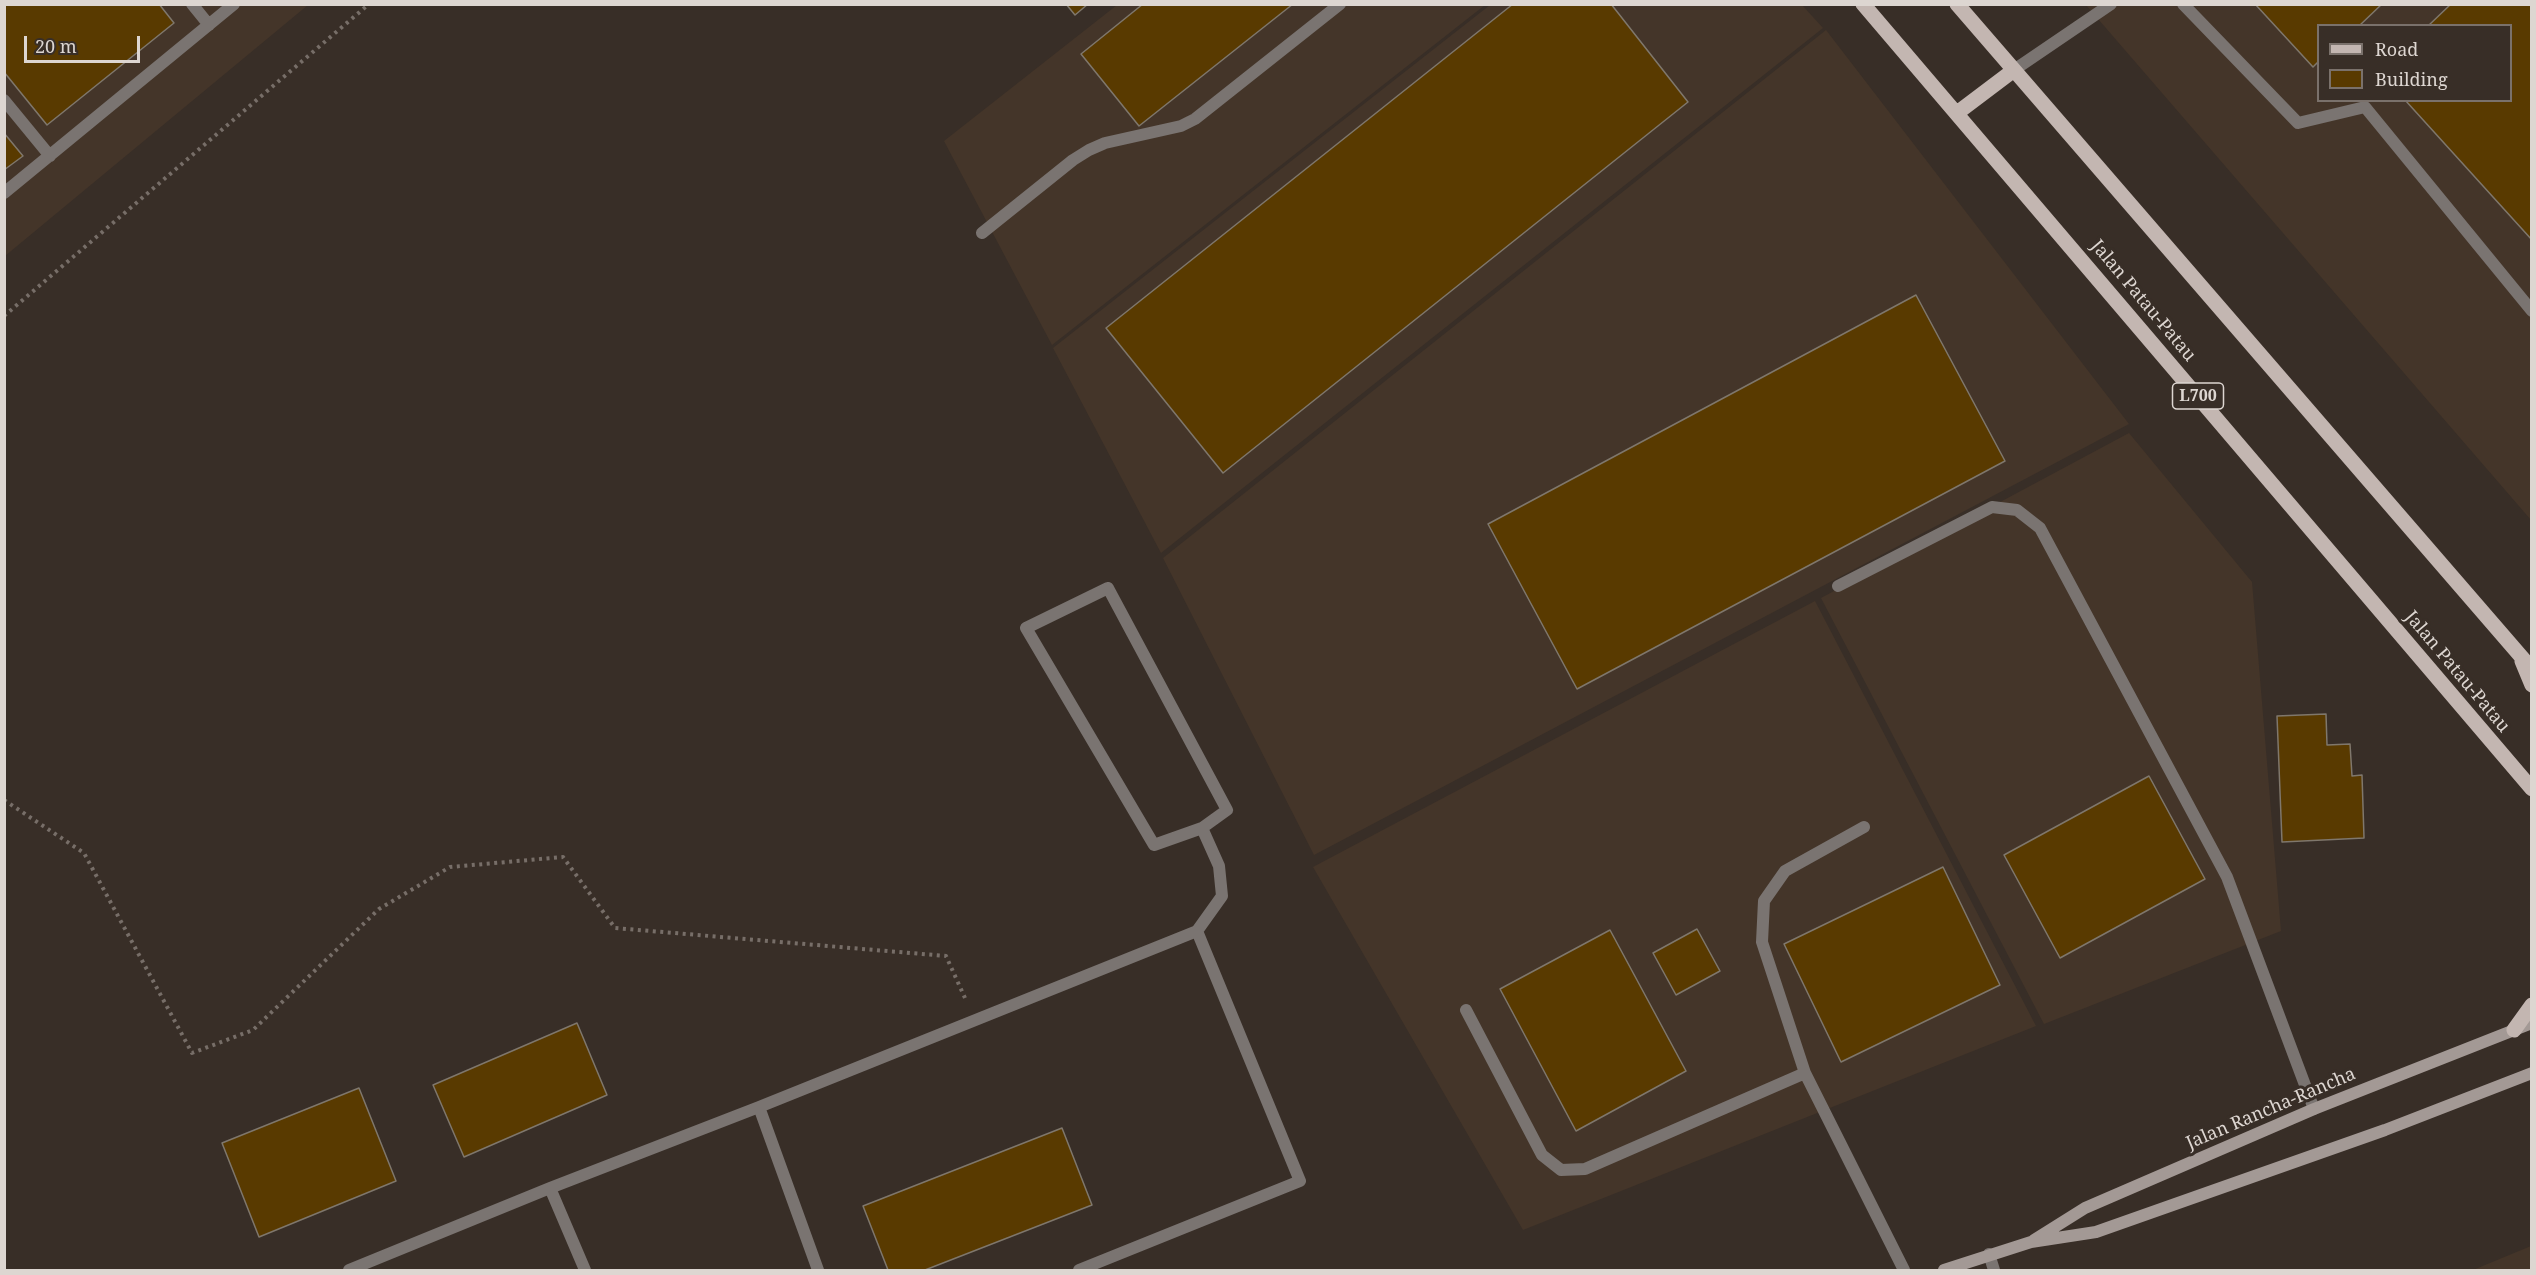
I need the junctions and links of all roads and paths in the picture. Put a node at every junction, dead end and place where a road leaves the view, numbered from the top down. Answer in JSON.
{"nodes":[{"id":1,"x":192,"y":4,"type":"edge"},
{"id":2,"x":234,"y":4,"type":"edge"},
{"id":3,"x":369,"y":4,"type":"edge"},
{"id":4,"x":1340,"y":4,"type":"edge"},
{"id":5,"x":1863,"y":4,"type":"edge"},
{"id":6,"x":1957,"y":4,"type":"edge"},
{"id":7,"x":2111,"y":4,"type":"edge"},
{"id":8,"x":2183,"y":4,"type":"edge"},
{"id":9,"x":209,"y":26,"type":"junction"},
{"id":10,"x":2014,"y":70,"type":"junction"},
{"id":11,"x":4,"y":100,"type":"edge"},
{"id":12,"x":1957,"y":113,"type":"junction"},
{"id":13,"x":50,"y":156,"type":"junction"},
{"id":14,"x":4,"y":193,"type":"edge"},
{"id":15,"x":982,"y":233,"type":"dead end"},
{"id":16,"x":2532,"y":311,"type":"edge"},
{"id":17,"x":4,"y":316,"type":"edge"},
{"id":18,"x":1838,"y":586,"type":"dead end"},
{"id":19,"x":2519,"y":655,"type":"junction"},
{"id":20,"x":2532,"y":669,"type":"edge"},
{"id":21,"x":2532,"y":685,"type":"edge"},
{"id":22,"x":2532,"y":789,"type":"edge"},
{"id":23,"x":4,"y":800,"type":"edge"},
{"id":24,"x":1864,"y":827,"type":"dead end"},
{"id":25,"x":1202,"y":828,"type":"junction"},
{"id":26,"x":1197,"y":932,"type":"junction"},
{"id":27,"x":2532,"y":1005,"type":"edge"},
{"id":28,"x":1466,"y":1010,"type":"dead end"},
{"id":29,"x":975,"y":1020,"type":"junction"},
{"id":30,"x":2532,"y":1023,"type":"edge"},
{"id":31,"x":2514,"y":1030,"type":"junction"},
{"id":32,"x":1805,"y":1073,"type":"junction"},
{"id":33,"x":2532,"y":1073,"type":"edge"},
{"id":34,"x":759,"y":1107,"type":"junction"},
{"id":35,"x":2314,"y":1109,"type":"junction"},
{"id":36,"x":550,"y":1188,"type":"junction"},
{"id":37,"x":2031,"y":1242,"type":"junction"},
{"id":38,"x":1989,"y":1254,"type":"junction"},
{"id":39,"x":350,"y":1270,"type":"edge"},
{"id":40,"x":585,"y":1270,"type":"edge"},
{"id":41,"x":818,"y":1270,"type":"edge"},
{"id":42,"x":1079,"y":1270,"type":"edge"},
{"id":43,"x":1904,"y":1270,"type":"edge"},
{"id":44,"x":1944,"y":1270,"type":"edge"},
{"id":45,"x":1994,"y":1270,"type":"edge"}],
"edges":[{"from":1,"to":9,"type":"lane"},
{"from":2,"to":9,"type":"lane"},
{"from":3,"to":17,"type":"path"},
{"from":4,"to":15,"type":"lane"},
{"from":5,"to":12,"type":"main road","name":"Jalan Patau-Patau","number":"L700"},
{"from":6,"to":10,"type":"main road"},
{"from":7,"to":10,"type":"lane"},
{"from":8,"to":16,"type":"lane"},
{"from":9,"to":13,"type":"lane"},
{"from":10,"to":12,"type":"main road"},
{"from":10,"to":19,"type":"main road"},
{"from":11,"to":13,"type":"lane"},
{"from":12,"to":22,"type":"main road","name":"Jalan Patau-Patau","number":"L700"},
{"from":13,"to":14,"type":"lane"},
{"from":18,"to":35,"type":"lane"},
{"from":19,"to":20,"type":"main road"},
{"from":19,"to":21,"type":"main road"},
{"from":23,"to":29,"type":"path"},
{"from":24,"to":32,"type":"lane"},
{"from":25,"to":25,"type":"lane"},
{"from":25,"to":26,"type":"lane"},
{"from":26,"to":29,"type":"lane"},
{"from":26,"to":42,"type":"lane"},
{"from":27,"to":31,"type":"main road"},
{"from":28,"to":32,"type":"lane"},
{"from":29,"to":34,"type":"lane"},
{"from":30,"to":31,"type":"main road","name":"Jalan Rancha-Rancha"},
{"from":31,"to":35,"type":"main road","name":"Jalan Rancha-Rancha"},
{"from":32,"to":43,"type":"lane"},
{"from":33,"to":37,"type":"main road","name":"Jalan Rancha-Rancha"},
{"from":34,"to":36,"type":"lane"},
{"from":34,"to":41,"type":"lane"},
{"from":35,"to":37,"type":"main road","name":"Jalan Rancha-Rancha"},
{"from":36,"to":39,"type":"lane"},
{"from":36,"to":40,"type":"lane"},
{"from":37,"to":38,"type":"main road","name":"Jalan Rancha-Rancha"},
{"from":38,"to":44,"type":"main road","name":"Jalan Rancha-Rancha"},
{"from":38,"to":45,"type":"lane"}]}
